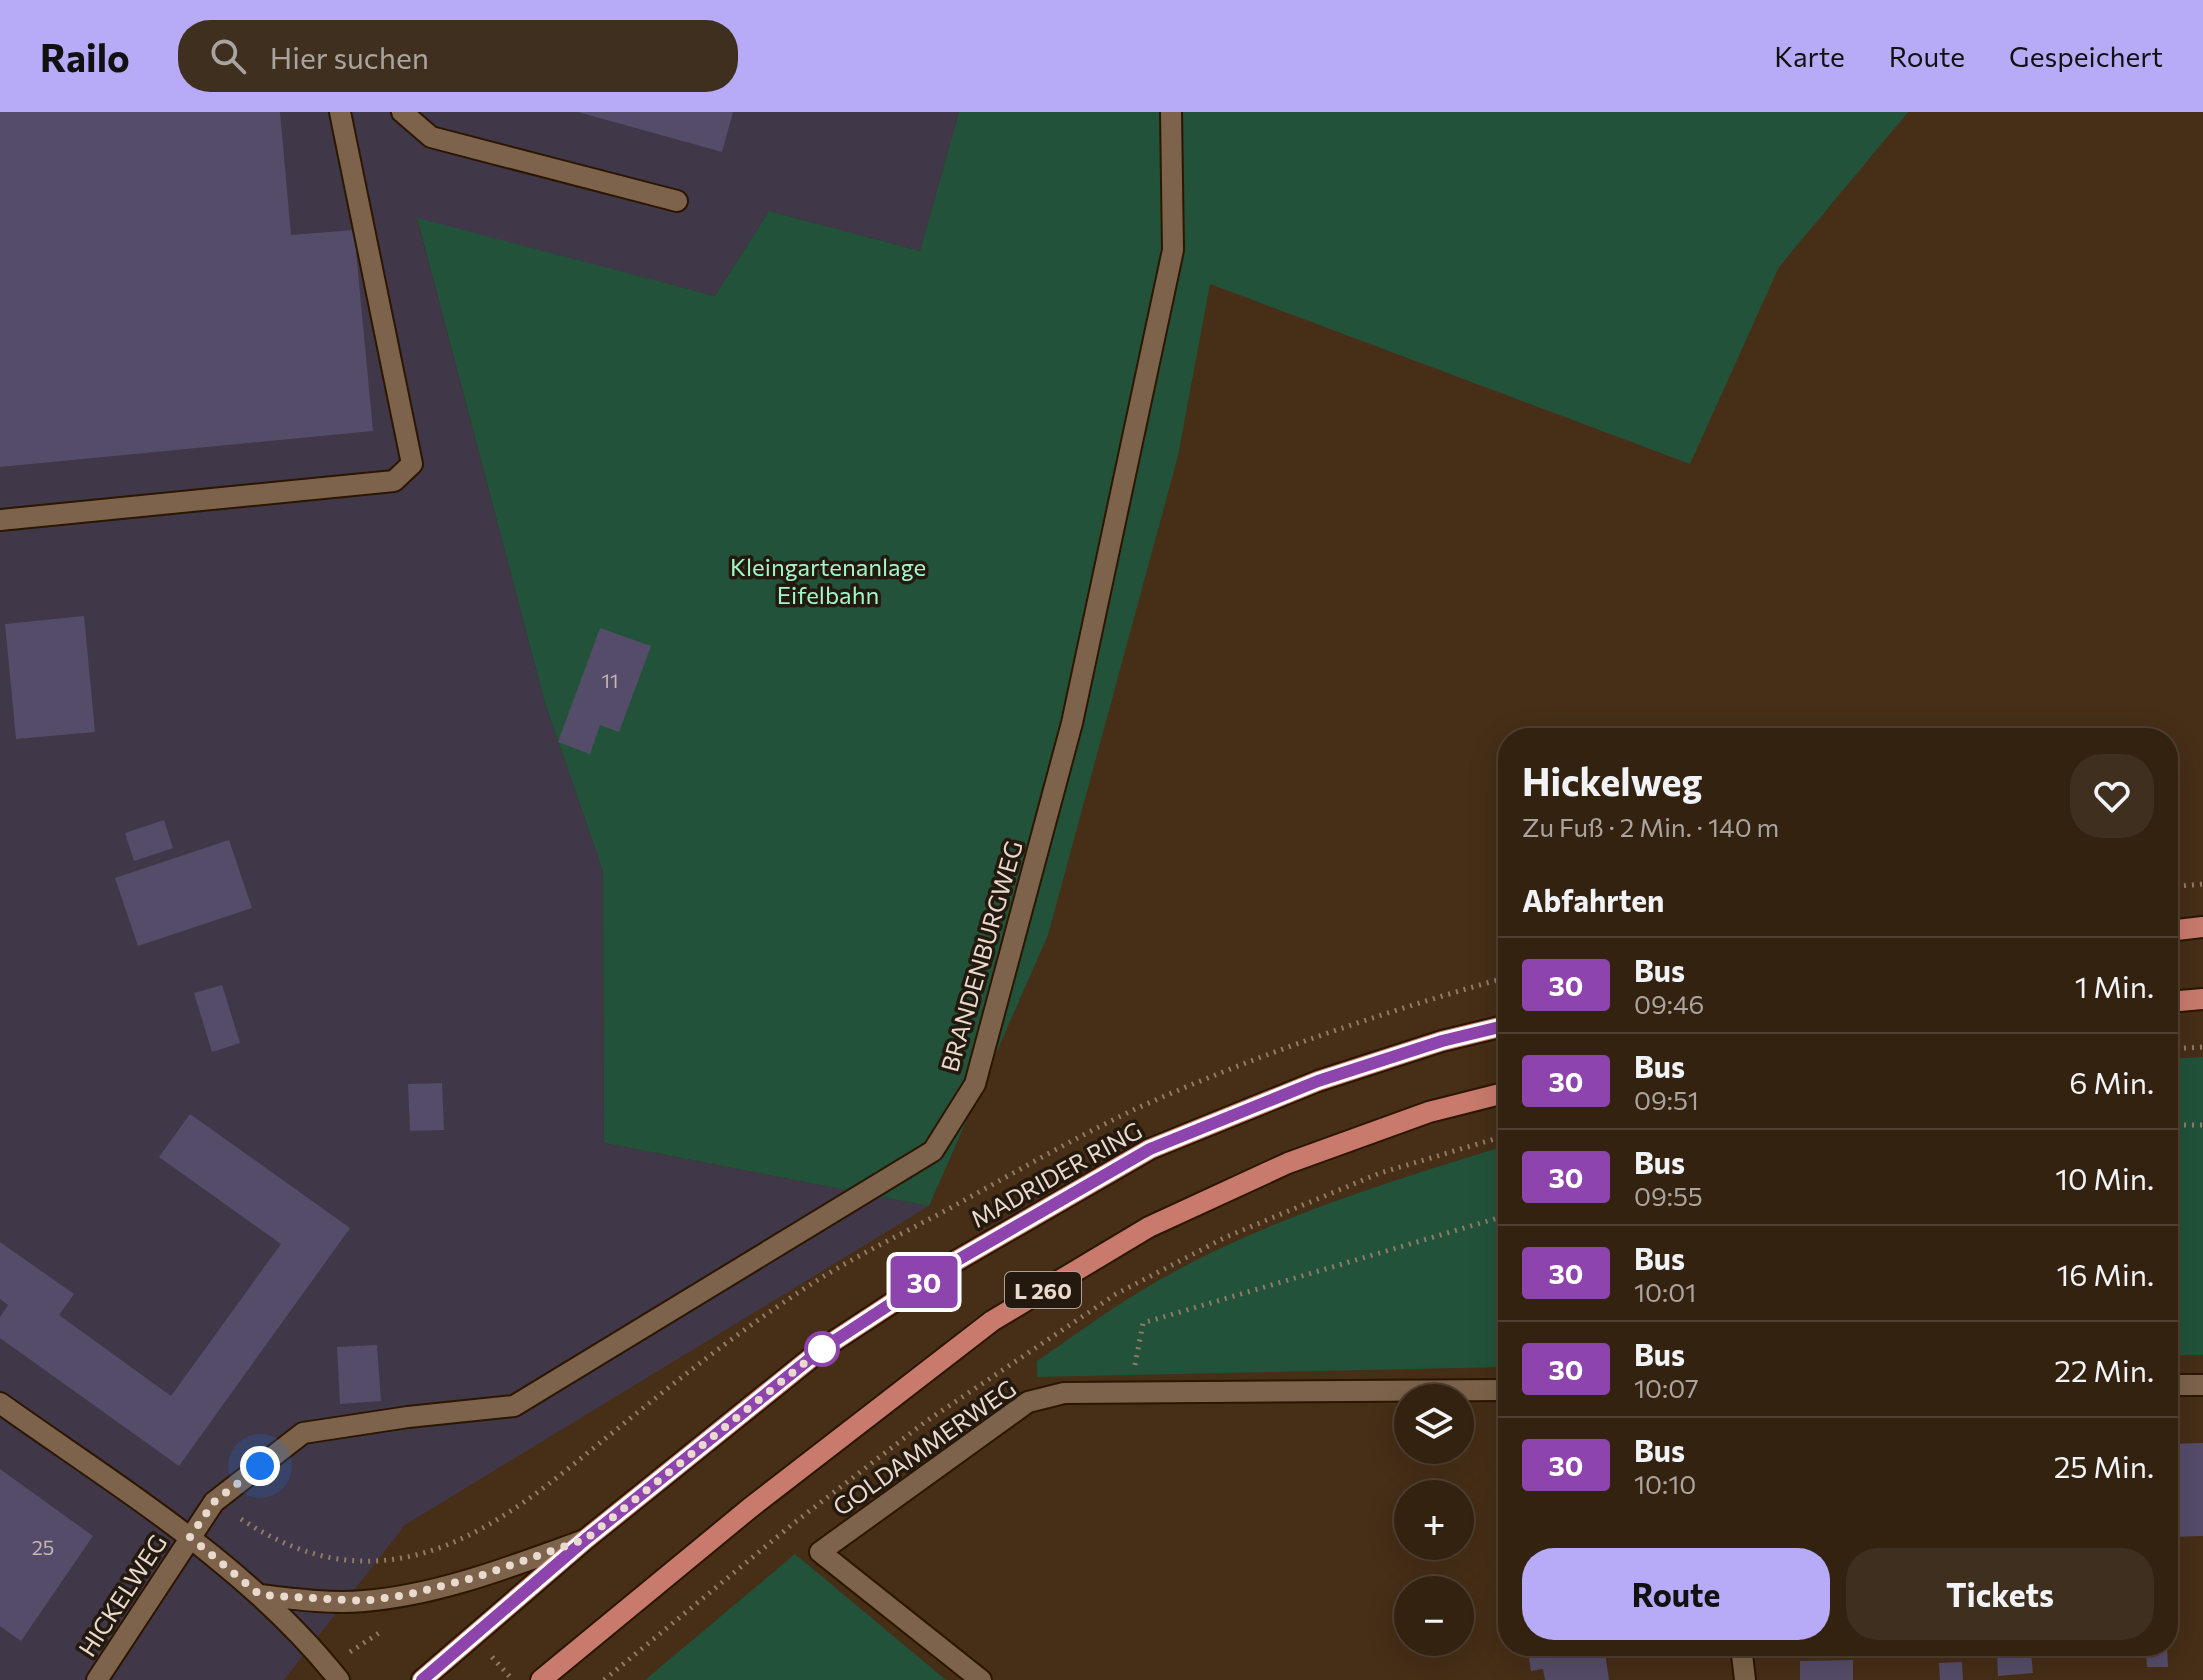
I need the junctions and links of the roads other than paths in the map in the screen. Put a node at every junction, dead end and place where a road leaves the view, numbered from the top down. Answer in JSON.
{"nodes":[{"id":1,"x":402,"y":112,"type":"edge"},
{"id":2,"x":1171,"y":112,"type":"edge"},
{"id":3,"x":337,"y":115,"type":"edge"},
{"id":4,"x":677,"y":201,"type":"dead end"},
{"id":5,"x":0,"y":520,"type":"edge"},
{"id":6,"x":2203,"y":927,"type":"edge"},
{"id":7,"x":2178,"y":930,"type":"edge"},
{"id":8,"x":2203,"y":999,"type":"edge"},
{"id":9,"x":2178,"y":1001,"type":"edge"},
{"id":10,"x":1498,"y":1027,"type":"edge"},
{"id":11,"x":1498,"y":1095,"type":"edge"},
{"id":12,"x":2178,"y":1385,"type":"edge"},
{"id":13,"x":2203,"y":1385,"type":"edge"},
{"id":14,"x":1498,"y":1390,"type":"edge"},
{"id":15,"x":0,"y":1403,"type":"edge"},
{"id":16,"x":190,"y":1537,"type":"junction"},
{"id":17,"x":586,"y":1539,"type":"junction"},
{"id":18,"x":260,"y":1595,"type":"junction"},
{"id":19,"x":1742,"y":1656,"type":"edge"},
{"id":20,"x":335,"y":1674,"type":"edge"},
{"id":21,"x":97,"y":1680,"type":"edge"},
{"id":22,"x":422,"y":1680,"type":"edge"},
{"id":23,"x":541,"y":1680,"type":"edge"},
{"id":24,"x":981,"y":1680,"type":"edge"},
{"id":25,"x":1745,"y":1680,"type":"edge"}],
"edges":[{"from":1,"to":4,"type":"street"},
{"from":2,"to":16,"type":"street","name":"BRANDENBURGWEG"},
{"from":3,"to":5,"type":"street"},
{"from":6,"to":7,"type":"main road"},
{"from":8,"to":9,"type":"main road"},
{"from":10,"to":17,"type":"main road","name":"MADRIDER RING","number":"L 260"},
{"from":11,"to":23,"type":"main road","number":"L 260"},
{"from":12,"to":13,"type":"street"},
{"from":14,"to":24,"type":"street","name":"GOLDAMMERWEG"},
{"from":15,"to":16,"type":"street"},
{"from":16,"to":18,"type":"street"},
{"from":16,"to":21,"type":"street","name":"HICKELWEG"},
{"from":17,"to":18,"type":"street"},
{"from":17,"to":22,"type":"main road","name":"MADRIDER RING","number":"L 260"},
{"from":18,"to":20,"type":"street"},
{"from":19,"to":25,"type":"street"}]}
